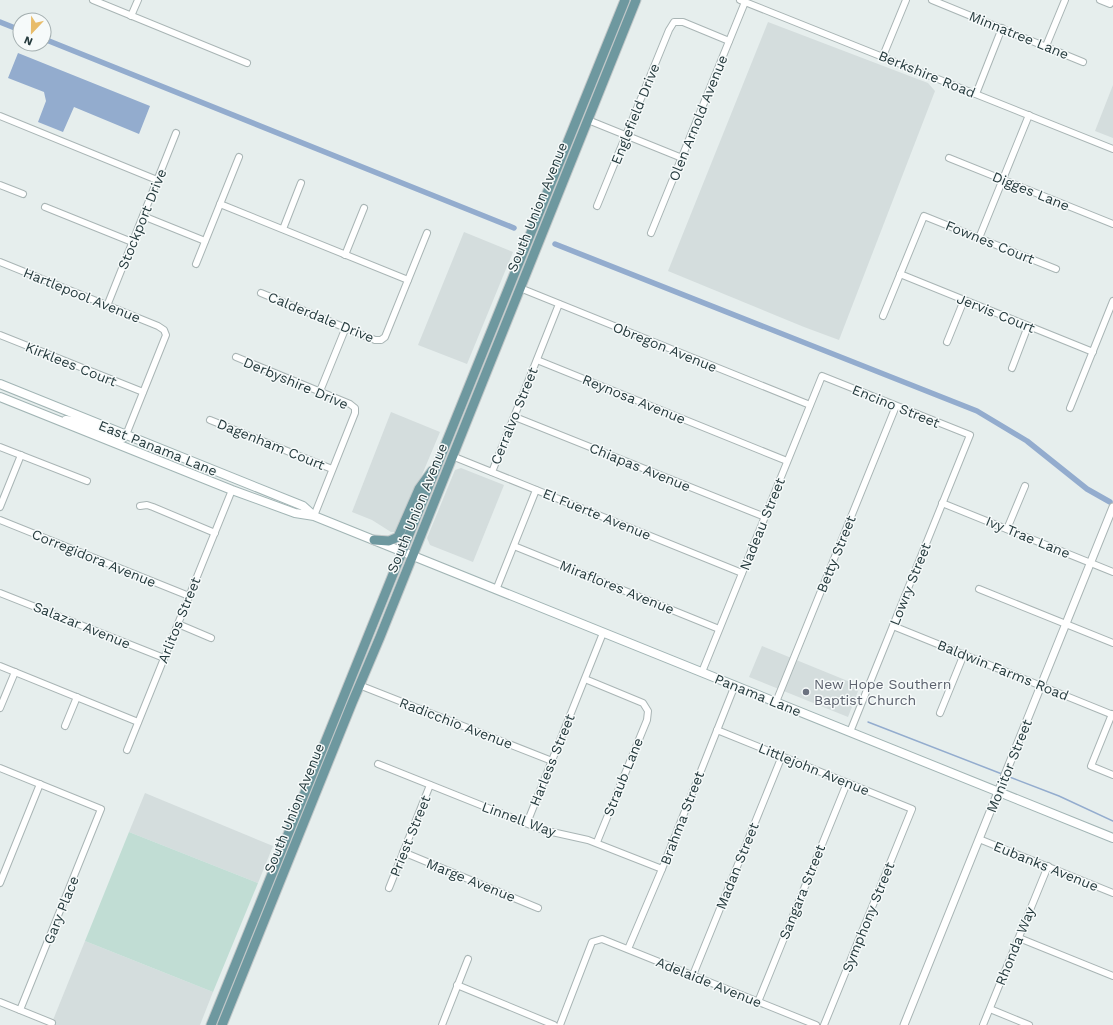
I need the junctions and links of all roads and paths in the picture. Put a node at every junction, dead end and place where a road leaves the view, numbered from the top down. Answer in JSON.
{"nodes":[{"id":1,"x":93,"y":0,"type":"edge"},
{"id":2,"x":138,"y":0,"type":"edge"},
{"id":3,"x":625,"y":0,"type":"edge"},
{"id":4,"x":636,"y":0,"type":"edge"},
{"id":5,"x":906,"y":0,"type":"edge"},
{"id":6,"x":932,"y":0,"type":"edge"},
{"id":7,"x":1065,"y":0,"type":"edge"},
{"id":8,"x":1100,"y":0,"type":"edge"},
{"id":9,"x":742,"y":1,"type":"edge"},
{"id":10,"x":1111,"y":2,"type":"edge"},
{"id":11,"x":131,"y":16,"type":"junction"},
{"id":12,"x":1002,"y":28,"type":"junction"},
{"id":13,"x":729,"y":41,"type":"junction"},
{"id":14,"x":1046,"y":46,"type":"junction"},
{"id":15,"x":883,"y":56,"type":"junction"},
{"id":16,"x":247,"y":62,"type":"dead end"},
{"id":17,"x":1083,"y":62,"type":"dead end"},
{"id":18,"x":976,"y":94,"type":"junction"},
{"id":19,"x":1029,"y":115,"type":"junction"},
{"id":20,"x":0,"y":116,"type":"edge"},
{"id":21,"x":588,"y":120,"type":"junction"},
{"id":22,"x":176,"y":132,"type":"dead end"},
{"id":23,"x":626,"y":135,"type":"junction"},
{"id":24,"x":1113,"y":149,"type":"edge"},
{"id":25,"x":239,"y":157,"type":"dead end"},
{"id":26,"x":682,"y":158,"type":"junction"},
{"id":27,"x":949,"y":158,"type":"dead end"},
{"id":28,"x":157,"y":180,"type":"junction"},
{"id":29,"x":1003,"y":180,"type":"junction"},
{"id":30,"x":301,"y":183,"type":"dead end"},
{"id":31,"x":0,"y":186,"type":"edge"},
{"id":32,"x":23,"y":194,"type":"dead end"},
{"id":33,"x":220,"y":204,"type":"junction"},
{"id":34,"x":597,"y":206,"type":"dead end"},
{"id":35,"x":45,"y":207,"type":"dead end"},
{"id":36,"x":364,"y":208,"type":"dead end"},
{"id":37,"x":143,"y":216,"type":"junction"},
{"id":38,"x":1113,"y":224,"type":"edge"},
{"id":39,"x":283,"y":230,"type":"junction"},
{"id":40,"x":427,"y":233,"type":"dead end"},
{"id":41,"x":651,"y":233,"type":"dead end"},
{"id":42,"x":979,"y":238,"type":"junction"},
{"id":43,"x":205,"y":241,"type":"junction"},
{"id":44,"x":132,"y":242,"type":"junction"},
{"id":45,"x":345,"y":255,"type":"junction"},
{"id":46,"x":0,"y":262,"type":"edge"},
{"id":47,"x":196,"y":264,"type":"dead end"},
{"id":48,"x":1056,"y":269,"type":"dead end"},
{"id":49,"x":900,"y":274,"type":"junction"},
{"id":50,"x":408,"y":280,"type":"junction"},
{"id":51,"x":520,"y":288,"type":"junction"},
{"id":52,"x":261,"y":293,"type":"dead end"},
{"id":53,"x":964,"y":300,"type":"junction"},
{"id":54,"x":1113,"y":301,"type":"edge"},
{"id":55,"x":559,"y":304,"type":"junction"},
{"id":56,"x":107,"y":306,"type":"junction"},
{"id":57,"x":883,"y":316,"type":"dead end"},
{"id":58,"x":1028,"y":326,"type":"junction"},
{"id":59,"x":346,"y":328,"type":"junction"},
{"id":60,"x":0,"y":335,"type":"edge"},
{"id":61,"x":947,"y":342,"type":"dead end"},
{"id":62,"x":1093,"y":352,"type":"junction"},
{"id":63,"x":236,"y":358,"type":"dead end"},
{"id":64,"x":537,"y":360,"type":"junction"},
{"id":65,"x":1012,"y":368,"type":"dead end"},
{"id":66,"x":822,"y":376,"type":"joint"},
{"id":67,"x":0,"y":384,"type":"edge"},
{"id":68,"x":0,"y":390,"type":"edge"},
{"id":69,"x":320,"y":391,"type":"junction"},
{"id":70,"x":143,"y":392,"type":"junction"},
{"id":71,"x":0,"y":398,"type":"edge"},
{"id":72,"x":810,"y":405,"type":"junction"},
{"id":73,"x":55,"y":406,"type":"junction"},
{"id":74,"x":896,"y":406,"type":"junction"},
{"id":75,"x":1070,"y":408,"type":"dead end"},
{"id":76,"x":515,"y":417,"type":"junction"},
{"id":77,"x":210,"y":420,"type":"dead end"},
{"id":78,"x":59,"y":421,"type":"junction"},
{"id":79,"x":126,"y":435,"type":"junction"},
{"id":80,"x":970,"y":435,"type":"joint"},
{"id":81,"x":447,"y":441,"type":"junction"},
{"id":82,"x":0,"y":447,"type":"edge"},
{"id":83,"x":20,"y":455,"type":"junction"},
{"id":84,"x":452,"y":456,"type":"junction"},
{"id":85,"x":787,"y":461,"type":"junction"},
{"id":86,"x":437,"y":466,"type":"junction"},
{"id":87,"x":332,"y":469,"type":"junction"},
{"id":88,"x":492,"y":472,"type":"junction"},
{"id":89,"x":87,"y":482,"type":"dead end"},
{"id":90,"x":430,"y":484,"type":"junction"},
{"id":91,"x":1025,"y":486,"type":"dead end"},
{"id":92,"x":232,"y":490,"type":"junction"},
{"id":93,"x":536,"y":490,"type":"junction"},
{"id":94,"x":438,"y":494,"type":"junction"},
{"id":95,"x":942,"y":503,"type":"junction"},
{"id":96,"x":299,"y":505,"type":"junction"},
{"id":97,"x":140,"y":506,"type":"dead end"},
{"id":98,"x":0,"y":507,"type":"edge"},
{"id":99,"x":1113,"y":507,"type":"edge"},
{"id":100,"x":314,"y":516,"type":"junction"},
{"id":101,"x":765,"y":517,"type":"junction"},
{"id":102,"x":0,"y":520,"type":"edge"},
{"id":103,"x":1007,"y":529,"type":"junction"},
{"id":104,"x":215,"y":532,"type":"junction"},
{"id":105,"x":374,"y":540,"type":"junction"},
{"id":106,"x":514,"y":546,"type":"junction"},
{"id":107,"x":402,"y":552,"type":"junction"},
{"id":108,"x":413,"y":556,"type":"junction"},
{"id":109,"x":1090,"y":563,"type":"junction"},
{"id":110,"x":1113,"y":572,"type":"edge"},
{"id":111,"x":742,"y":573,"type":"junction"},
{"id":112,"x":979,"y":589,"type":"dead end"},
{"id":113,"x":496,"y":590,"type":"junction"},
{"id":114,"x":0,"y":593,"type":"edge"},
{"id":115,"x":189,"y":596,"type":"junction"},
{"id":116,"x":391,"y":611,"type":"junction"},
{"id":117,"x":178,"y":624,"type":"junction"},
{"id":118,"x":1066,"y":624,"type":"junction"},
{"id":119,"x":893,"y":626,"type":"junction"},
{"id":120,"x":719,"y":629,"type":"junction"},
{"id":121,"x":603,"y":633,"type":"junction"},
{"id":122,"x":211,"y":638,"type":"dead end"},
{"id":123,"x":1113,"y":643,"type":"edge"},
{"id":124,"x":964,"y":654,"type":"junction"},
{"id":125,"x":164,"y":658,"type":"junction"},
{"id":126,"x":0,"y":666,"type":"edge"},
{"id":127,"x":15,"y":672,"type":"junction"},
{"id":128,"x":702,"y":672,"type":"junction"},
{"id":129,"x":585,"y":679,"type":"junction"},
{"id":130,"x":359,"y":685,"type":"junction"},
{"id":131,"x":735,"y":685,"type":"junction"},
{"id":132,"x":1041,"y":686,"type":"junction"},
{"id":133,"x":77,"y":697,"type":"junction"},
{"id":134,"x":776,"y":702,"type":"junction"},
{"id":135,"x":0,"y":708,"type":"edge"},
{"id":136,"x":940,"y":713,"type":"dead end"},
{"id":137,"x":1113,"y":715,"type":"edge"},
{"id":138,"x":138,"y":722,"type":"junction"},
{"id":139,"x":66,"y":726,"type":"dead end"},
{"id":140,"x":717,"y":730,"type":"junction"},
{"id":141,"x":850,"y":732,"type":"junction"},
{"id":142,"x":127,"y":750,"type":"dead end"},
{"id":143,"x":782,"y":756,"type":"junction"},
{"id":144,"x":552,"y":761,"type":"junction"},
{"id":145,"x":378,"y":764,"type":"dead end"},
{"id":146,"x":0,"y":768,"type":"edge"},
{"id":147,"x":1113,"y":775,"type":"edge"},
{"id":148,"x":847,"y":783,"type":"junction"},
{"id":149,"x":40,"y":784,"type":"junction"},
{"id":150,"x":430,"y":785,"type":"junction"},
{"id":151,"x":998,"y":792,"type":"junction"},
{"id":152,"x":299,"y":807,"type":"junction"},
{"id":153,"x":912,"y":809,"type":"joint"},
{"id":154,"x":526,"y":823,"type":"junction"},
{"id":155,"x":1113,"y":838,"type":"edge"},
{"id":156,"x":979,"y":839,"type":"junction"},
{"id":157,"x":597,"y":842,"type":"junction"},
{"id":158,"x":403,"y":852,"type":"junction"},
{"id":159,"x":288,"y":860,"type":"junction"},
{"id":160,"x":1048,"y":866,"type":"junction"},
{"id":161,"x":274,"y":869,"type":"junction"},
{"id":162,"x":662,"y":869,"type":"junction"},
{"id":163,"x":0,"y":883,"type":"edge"},
{"id":164,"x":389,"y":888,"type":"dead end"},
{"id":165,"x":1113,"y":893,"type":"edge"},
{"id":166,"x":538,"y":908,"type":"dead end"},
{"id":167,"x":266,"y":914,"type":"junction"},
{"id":168,"x":1019,"y":938,"type":"junction"},
{"id":169,"x":628,"y":949,"type":"junction"},
{"id":170,"x":468,"y":959,"type":"dead end"},
{"id":171,"x":693,"y":975,"type":"junction"},
{"id":172,"x":1113,"y":976,"type":"edge"},
{"id":173,"x":457,"y":985,"type":"junction"},
{"id":174,"x":0,"y":1002,"type":"edge"},
{"id":175,"x":758,"y":1002,"type":"junction"},
{"id":176,"x":990,"y":1009,"type":"junction"},
{"id":177,"x":20,"y":1010,"type":"junction"},
{"id":178,"x":52,"y":1023,"type":"dead end"},
{"id":179,"x":211,"y":1025,"type":"edge"},
{"id":180,"x":222,"y":1025,"type":"edge"},
{"id":181,"x":442,"y":1025,"type":"edge"},
{"id":182,"x":554,"y":1025,"type":"edge"},
{"id":183,"x":560,"y":1025,"type":"edge"},
{"id":184,"x":816,"y":1025,"type":"edge"},
{"id":185,"x":824,"y":1025,"type":"edge"},
{"id":186,"x":904,"y":1025,"type":"edge"},
{"id":187,"x":983,"y":1025,"type":"edge"},
{"id":188,"x":1029,"y":1025,"type":"edge"}],
"edges":[{"from":1,"to":11,"type":"street"},
{"from":2,"to":11,"type":"street"},
{"from":3,"to":81,"type":"main road","name":"South Union Avenue"},
{"from":4,"to":21,"type":"main road","name":"South Union Avenue"},
{"from":5,"to":15,"type":"street"},
{"from":6,"to":12,"type":"street","name":"Minnatree Lane"},
{"from":7,"to":14,"type":"street"},
{"from":8,"to":10,"type":"street"},
{"from":9,"to":13,"type":"street","name":"Olen Arnold Avenue"},
{"from":9,"to":15,"type":"street","name":"Berkshire Road"},
{"from":11,"to":16,"type":"street"},
{"from":12,"to":14,"type":"street","name":"Minnatree Lane"},
{"from":12,"to":18,"type":"street"},
{"from":13,"to":23,"type":"street","name":"Englefield Drive"},
{"from":13,"to":26,"type":"street","name":"Olen Arnold Avenue"},
{"from":14,"to":17,"type":"street","name":"Minnatree Lane"},
{"from":15,"to":18,"type":"street","name":"Berkshire Road"},
{"from":18,"to":19,"type":"street","name":"Berkshire Road"},
{"from":19,"to":24,"type":"street","name":"Berkshire Road"},
{"from":19,"to":29,"type":"street"},
{"from":20,"to":28,"type":"street"},
{"from":21,"to":23,"type":"street"},
{"from":21,"to":51,"type":"main road","name":"South Union Avenue"},
{"from":22,"to":28,"type":"street","name":"Stockport Drive"},
{"from":23,"to":26,"type":"street"},
{"from":23,"to":34,"type":"street","name":"Englefield Drive"},
{"from":25,"to":33,"type":"street"},
{"from":26,"to":41,"type":"street","name":"Olen Arnold Avenue"},
{"from":27,"to":29,"type":"street","name":"Digges Lane"},
{"from":28,"to":37,"type":"street","name":"Stockport Drive"},
{"from":29,"to":38,"type":"street","name":"Digges Lane"},
{"from":29,"to":42,"type":"street"},
{"from":30,"to":39,"type":"street"},
{"from":31,"to":32,"type":"street"},
{"from":33,"to":39,"type":"street"},
{"from":33,"to":43,"type":"street"},
{"from":35,"to":44,"type":"street"},
{"from":36,"to":45,"type":"street"},
{"from":37,"to":43,"type":"street"},
{"from":37,"to":44,"type":"street","name":"Stockport Drive"},
{"from":39,"to":45,"type":"street"},
{"from":40,"to":50,"type":"street"},
{"from":42,"to":48,"type":"street","name":"Fownes Court"},
{"from":42,"to":49,"type":"street","name":"Fownes Court"},
{"from":43,"to":47,"type":"street"},
{"from":44,"to":56,"type":"street","name":"Stockport Drive"},
{"from":45,"to":50,"type":"street"},
{"from":46,"to":56,"type":"street","name":"Hartlepool Avenue"},
{"from":49,"to":53,"type":"street","name":"Jervis Court"},
{"from":49,"to":57,"type":"street"},
{"from":50,"to":59,"type":"street","name":"Calderdale Drive"},
{"from":51,"to":55,"type":"street","name":"Obregon Avenue"},
{"from":51,"to":84,"type":"main road","name":"South Union Avenue"},
{"from":52,"to":59,"type":"street","name":"Calderdale Drive"},
{"from":53,"to":58,"type":"street","name":"Jervis Court"},
{"from":53,"to":61,"type":"street"},
{"from":54,"to":62,"type":"street"},
{"from":55,"to":64,"type":"street"},
{"from":55,"to":72,"type":"street","name":"Obregon Avenue"},
{"from":56,"to":70,"type":"street","name":"Hartlepool Avenue"},
{"from":58,"to":62,"type":"street","name":"Jervis Court"},
{"from":58,"to":65,"type":"street"},
{"from":59,"to":69,"type":"street"},
{"from":60,"to":70,"type":"street","name":"Kirklees Court"},
{"from":62,"to":75,"type":"street"},
{"from":63,"to":69,"type":"street","name":"Derbyshire Drive"},
{"from":64,"to":76,"type":"street","name":"Cerralvo Street"},
{"from":64,"to":85,"type":"street","name":"Reynosa Avenue"},
{"from":66,"to":72,"type":"street","name":"Nadeau Street"},
{"from":66,"to":74,"type":"street","name":"Encino Street"},
{"from":67,"to":73,"type":"main road","name":"East Panama Lane"},
{"from":68,"to":73,"type":"main road"},
{"from":69,"to":87,"type":"street","name":"Derbyshire Drive"},
{"from":70,"to":79,"type":"street"},
{"from":71,"to":78,"type":"main road","name":"East Panama Lane"},
{"from":72,"to":85,"type":"street","name":"Nadeau Street"},
{"from":73,"to":79,"type":"main road","name":"East Panama Lane"},
{"from":74,"to":80,"type":"street","name":"Encino Street"},
{"from":74,"to":134,"type":"street","name":"Betty Street"},
{"from":76,"to":88,"type":"street","name":"Cerralvo Street"},
{"from":76,"to":101,"type":"street","name":"Chiapas Avenue"},
{"from":77,"to":87,"type":"street","name":"Dagenham Court"},
{"from":78,"to":79,"type":"main road"},
{"from":78,"to":92,"type":"main road","name":"East Panama Lane"},
{"from":79,"to":96,"type":"main road","name":"East Panama Lane"},
{"from":80,"to":95,"type":"street","name":"Lowry Street"},
{"from":81,"to":86,"type":"main road","name":"South Union Avenue"},
{"from":81,"to":94,"type":"main road"},
{"from":82,"to":83,"type":"street"},
{"from":83,"to":89,"type":"street"},
{"from":83,"to":98,"type":"street"},
{"from":84,"to":88,"type":"street","name":"El Fuerte Avenue"},
{"from":84,"to":94,"type":"main road","name":"South Union Avenue"},
{"from":85,"to":101,"type":"street","name":"Nadeau Street"},
{"from":86,"to":90,"type":"main road","name":"South Union Avenue"},
{"from":86,"to":105,"type":"main road"},
{"from":87,"to":100,"type":"street"},
{"from":88,"to":93,"type":"street","name":"El Fuerte Avenue"},
{"from":90,"to":107,"type":"main road","name":"South Union Avenue"},
{"from":90,"to":108,"type":"main road"},
{"from":91,"to":103,"type":"street"},
{"from":92,"to":96,"type":"main road"},
{"from":92,"to":100,"type":"main road","name":"East Panama Lane"},
{"from":92,"to":104,"type":"street","name":"Arlitos Street"},
{"from":93,"to":106,"type":"street"},
{"from":93,"to":111,"type":"street","name":"El Fuerte Avenue"},
{"from":94,"to":108,"type":"main road","name":"South Union Avenue"},
{"from":95,"to":103,"type":"street","name":"Ivy Trae Lane"},
{"from":95,"to":119,"type":"street","name":"Lowry Street"},
{"from":96,"to":100,"type":"main road","name":"East Panama Lane"},
{"from":97,"to":104,"type":"street"},
{"from":99,"to":109,"type":"street","name":"Monitor Street"},
{"from":100,"to":105,"type":"main road","name":"East Panama Lane"},
{"from":101,"to":111,"type":"street","name":"Nadeau Street"},
{"from":102,"to":115,"type":"street","name":"Corregidora Avenue"},
{"from":103,"to":109,"type":"street","name":"Ivy Trae Lane"},
{"from":104,"to":115,"type":"street","name":"Arlitos Street"},
{"from":105,"to":107,"type":"main road","name":"East Panama Lane"},
{"from":106,"to":113,"type":"street"},
{"from":106,"to":120,"type":"street","name":"Miraflores Avenue"},
{"from":107,"to":108,"type":"main road","name":"Panama Lane"},
{"from":107,"to":116,"type":"main road"},
{"from":107,"to":152,"type":"main road","name":"South Union Avenue"},
{"from":108,"to":113,"type":"main road","name":"Panama Lane"},
{"from":108,"to":116,"type":"main road","name":"South Union Avenue"},
{"from":109,"to":110,"type":"street","name":"Ivy Trae Lane"},
{"from":109,"to":118,"type":"street","name":"Monitor Street"},
{"from":111,"to":120,"type":"street","name":"Nadeau Street"},
{"from":112,"to":118,"type":"street"},
{"from":113,"to":121,"type":"main road","name":"Panama Lane"},
{"from":114,"to":125,"type":"street","name":"Salazar Avenue"},
{"from":115,"to":117,"type":"street","name":"Arlitos Street"},
{"from":116,"to":130,"type":"main road","name":"South Union Avenue"},
{"from":117,"to":122,"type":"street"},
{"from":117,"to":125,"type":"street","name":"Arlitos Street"},
{"from":118,"to":123,"type":"street"},
{"from":118,"to":132,"type":"street","name":"Monitor Street"},
{"from":119,"to":124,"type":"street","name":"Baldwin Farms Road"},
{"from":119,"to":141,"type":"street","name":"Lowry Street"},
{"from":120,"to":128,"type":"street","name":"Nadeau Street"},
{"from":121,"to":128,"type":"main road","name":"Panama Lane"},
{"from":121,"to":129,"type":"street","name":"Harless Street"},
{"from":124,"to":132,"type":"street","name":"Baldwin Farms Road"},
{"from":124,"to":136,"type":"street"},
{"from":125,"to":138,"type":"street","name":"Arlitos Street"},
{"from":126,"to":127,"type":"street"},
{"from":127,"to":133,"type":"street"},
{"from":127,"to":135,"type":"street"},
{"from":128,"to":131,"type":"main road","name":"Panama Lane"},
{"from":129,"to":144,"type":"street","name":"Harless Street"},
{"from":129,"to":157,"type":"street","name":"Straub Lane"},
{"from":130,"to":144,"type":"street","name":"Radicchio Avenue"},
{"from":130,"to":159,"type":"main road","name":"South Union Avenue"},
{"from":131,"to":134,"type":"main road","name":"Panama Lane"},
{"from":131,"to":140,"type":"street","name":"Brahma Street"},
{"from":132,"to":137,"type":"street","name":"Baldwin Farms Road"},
{"from":132,"to":151,"type":"street","name":"Monitor Street"},
{"from":133,"to":138,"type":"street"},
{"from":133,"to":139,"type":"street"},
{"from":134,"to":141,"type":"main road","name":"Panama Lane"},
{"from":137,"to":147,"type":"street"},
{"from":138,"to":142,"type":"street","name":"Arlitos Street"},
{"from":140,"to":143,"type":"street","name":"Littlejohn Avenue"},
{"from":140,"to":162,"type":"street","name":"Brahma Street"},
{"from":141,"to":151,"type":"main road","name":"Panama Lane"},
{"from":143,"to":148,"type":"street","name":"Littlejohn Avenue"},
{"from":143,"to":171,"type":"street","name":"Madan Street"},
{"from":144,"to":154,"type":"street","name":"Harless Street"},
{"from":145,"to":150,"type":"street","name":"Linnell Way"},
{"from":146,"to":149,"type":"street"},
{"from":148,"to":153,"type":"street","name":"Littlejohn Avenue"},
{"from":148,"to":175,"type":"street","name":"Sangara Street"},
{"from":149,"to":163,"type":"street"},
{"from":149,"to":177,"type":"street","name":"Gary Place"},
{"from":150,"to":154,"type":"street","name":"Linnell Way"},
{"from":150,"to":158,"type":"street","name":"Priest Street"},
{"from":151,"to":155,"type":"main road","name":"Panama Lane"},
{"from":151,"to":156,"type":"street","name":"Monitor Street"},
{"from":152,"to":159,"type":"main road"},
{"from":152,"to":161,"type":"main road","name":"South Union Avenue"},
{"from":153,"to":185,"type":"street","name":"Symphony Street"},
{"from":154,"to":157,"type":"street","name":"Linnell Way"},
{"from":156,"to":160,"type":"street","name":"Eubanks Avenue"},
{"from":156,"to":186,"type":"street","name":"Monitor Street"},
{"from":157,"to":162,"type":"street","name":"Linnell Way"},
{"from":158,"to":164,"type":"street","name":"Priest Street"},
{"from":158,"to":166,"type":"street","name":"Marge Avenue"},
{"from":159,"to":167,"type":"main road","name":"South Union Avenue"},
{"from":160,"to":165,"type":"street","name":"Eubanks Avenue"},
{"from":160,"to":168,"type":"street","name":"Rhonda Way"},
{"from":161,"to":167,"type":"main road"},
{"from":161,"to":179,"type":"main road","name":"South Union Avenue"},
{"from":162,"to":169,"type":"street","name":"Brahma Street"},
{"from":167,"to":180,"type":"main road","name":"South Union Avenue"},
{"from":168,"to":172,"type":"street"},
{"from":168,"to":176,"type":"street","name":"Rhonda Way"},
{"from":169,"to":171,"type":"street","name":"Adelaide Avenue"},
{"from":169,"to":183,"type":"street","name":"Adelaide Avenue"},
{"from":170,"to":173,"type":"street"},
{"from":171,"to":175,"type":"street","name":"Adelaide Avenue"},
{"from":173,"to":181,"type":"street"},
{"from":173,"to":182,"type":"street"},
{"from":174,"to":177,"type":"street"},
{"from":175,"to":184,"type":"street","name":"Adelaide Avenue"},
{"from":176,"to":187,"type":"street","name":"Rhonda Way"},
{"from":176,"to":188,"type":"street"},
{"from":177,"to":178,"type":"street"}]}
